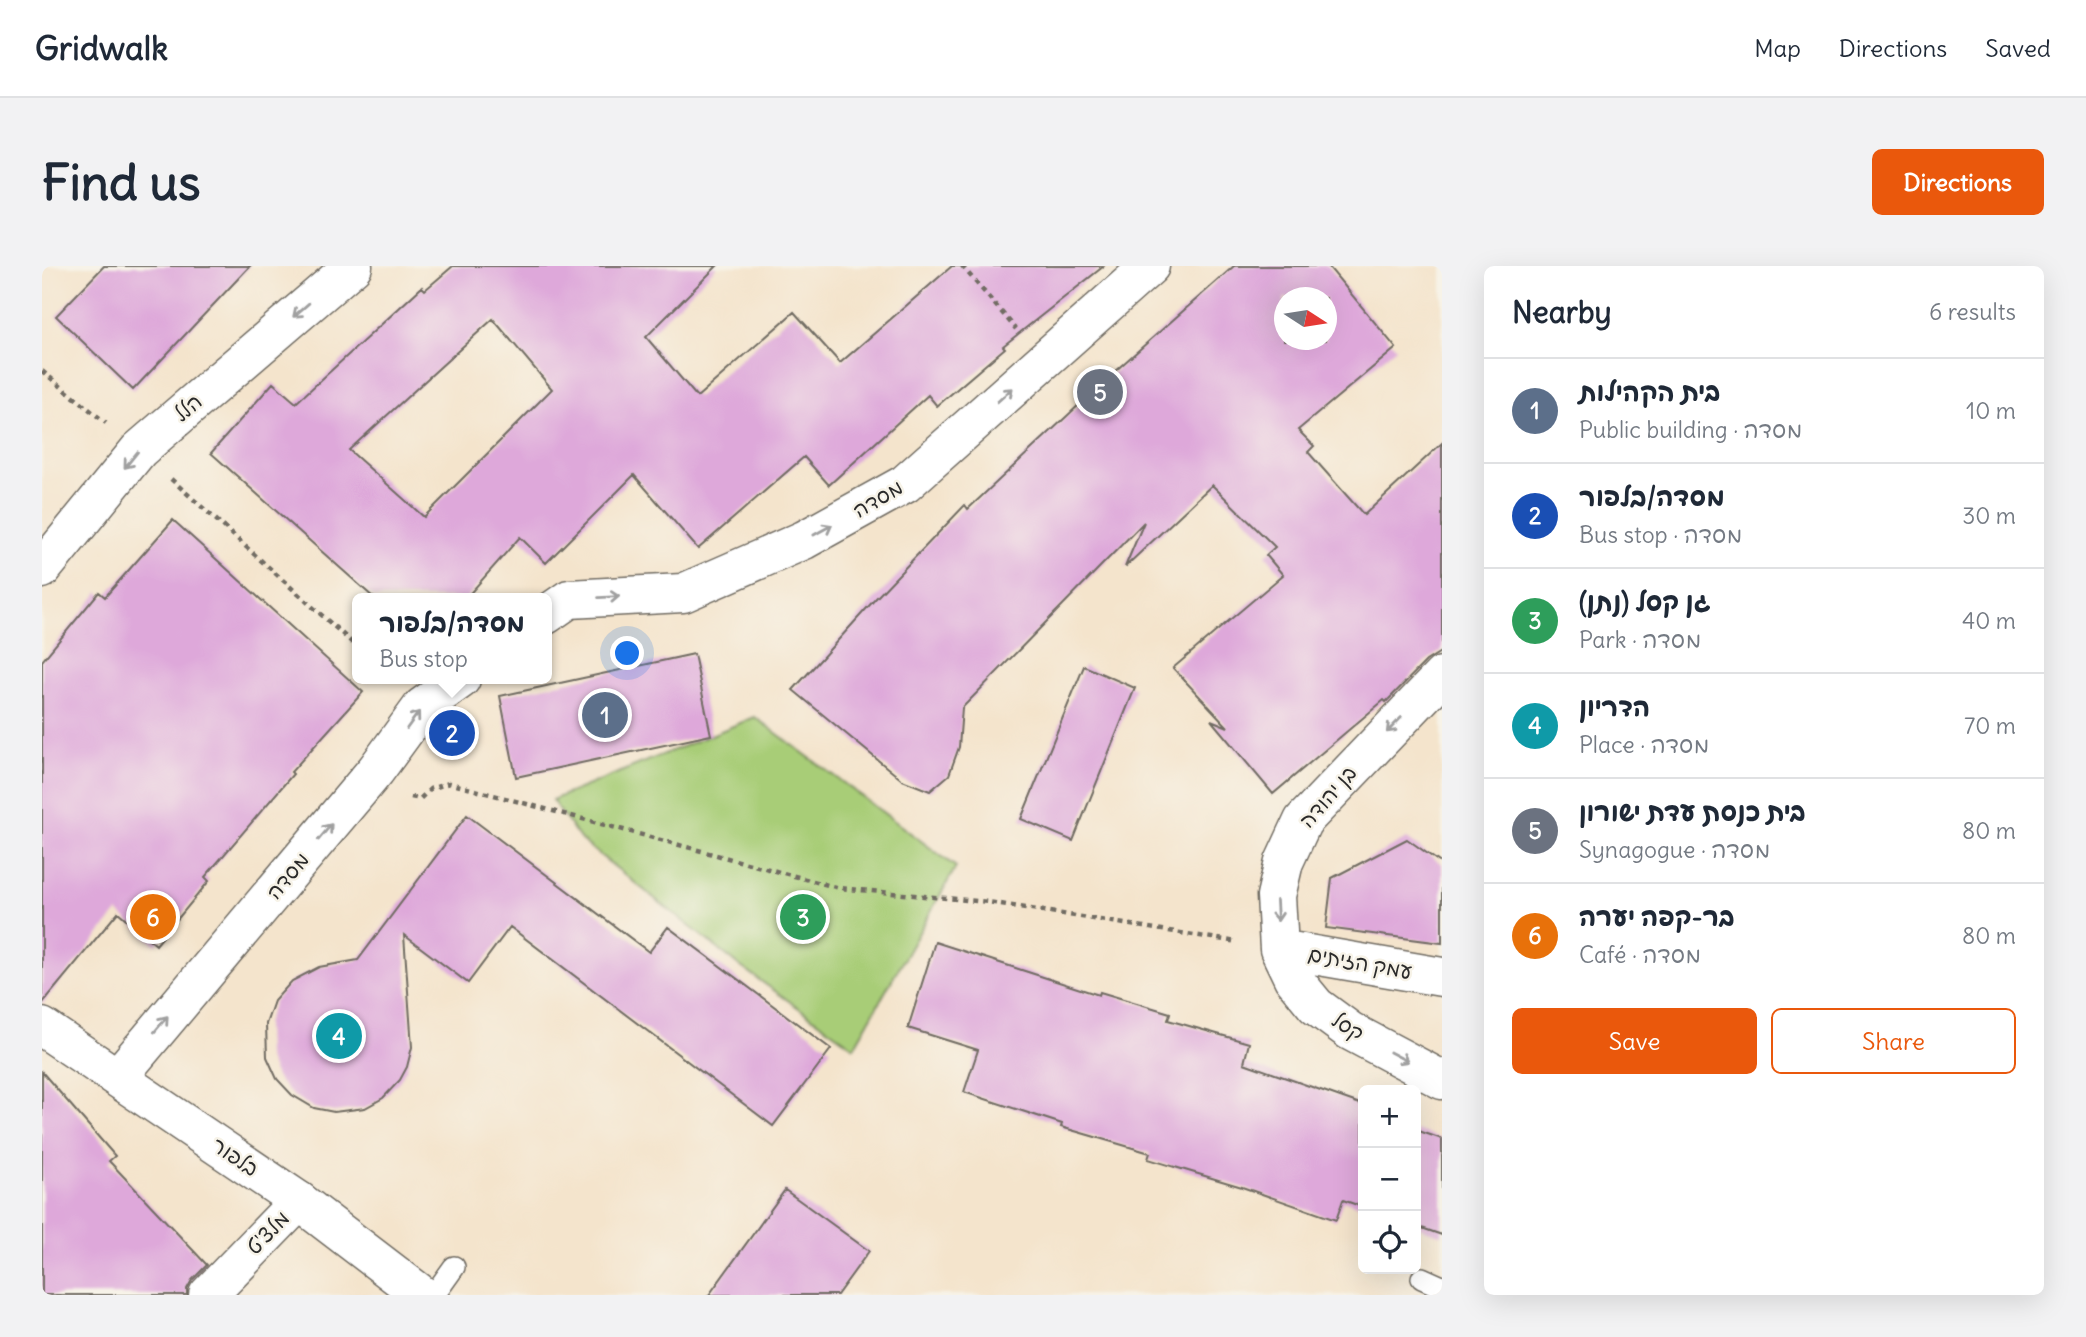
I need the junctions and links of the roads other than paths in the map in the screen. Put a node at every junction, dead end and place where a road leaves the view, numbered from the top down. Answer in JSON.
{"nodes":[{"id":1,"x":353,"y":266,"type":"edge"},
{"id":2,"x":1150,"y":266,"type":"edge"},
{"id":3,"x":42,"y":569,"type":"edge"},
{"id":4,"x":552,"y":611,"type":"edge"},
{"id":5,"x":1442,"y":676,"type":"edge"},
{"id":6,"x":454,"y":684,"type":"edge"},
{"id":7,"x":1279,"y":949,"type":"junction"},
{"id":8,"x":1442,"y":977,"type":"edge"},
{"id":9,"x":42,"y":1027,"type":"edge"},
{"id":10,"x":118,"y":1077,"type":"junction"},
{"id":11,"x":1442,"y":1080,"type":"edge"},
{"id":12,"x":299,"y":1201,"type":"junction"},
{"id":13,"x":454,"y":1267,"type":"dead end"},
{"id":14,"x":208,"y":1295,"type":"edge"},
{"id":15,"x":422,"y":1295,"type":"edge"},
{"id":16,"x":434,"y":1295,"type":"edge"}],
"edges":[{"from":1,"to":3,"type":"street","name":"הלל","one_way":true},
{"from":4,"to":2,"type":"street","name":"מסדה","one_way":true},
{"from":5,"to":7,"type":"street","name":"בן יהודה","one_way":true},
{"from":10,"to":6,"type":"street","name":"מסדה","one_way":true},
{"from":7,"to":8,"type":"street","name":"עמק הזיתים"},
{"from":7,"to":11,"type":"street","name":"קסל","one_way":true},
{"from":9,"to":10,"type":"street","name":"בלפור"},
{"from":10,"to":12,"type":"street","name":"בלפור"},
{"from":12,"to":14,"type":"street","name":"מלצ'ט"},
{"from":12,"to":15,"type":"street","name":"בלפור"},
{"from":13,"to":16,"type":"lane"}]}
